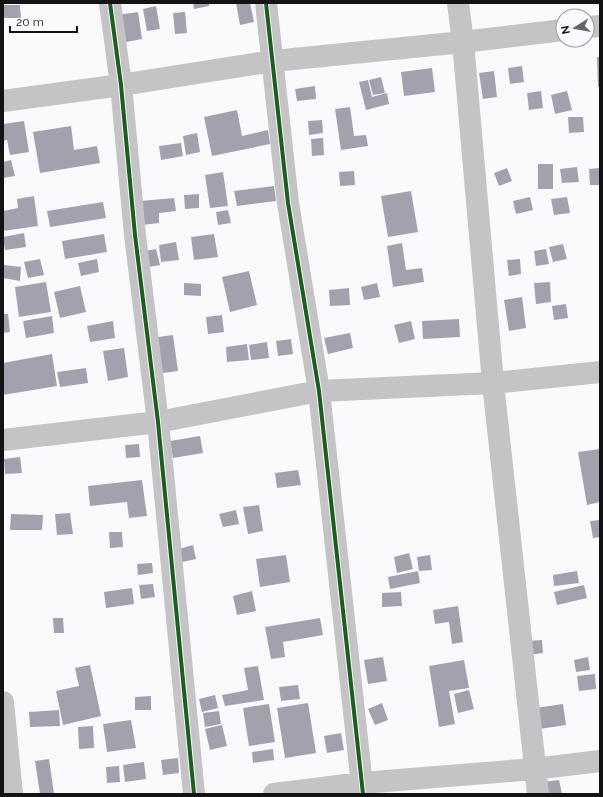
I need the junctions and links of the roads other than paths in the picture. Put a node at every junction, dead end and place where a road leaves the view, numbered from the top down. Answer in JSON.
{"nodes":[{"id":1,"x":110,"y":3,"type":"edge"},
{"id":2,"x":266,"y":3,"type":"edge"},
{"id":3,"x":458,"y":3,"type":"edge"},
{"id":4,"x":555,"y":31,"type":"edge"},
{"id":5,"x":463,"y":42,"type":"junction"},
{"id":6,"x":273,"y":61,"type":"junction"},
{"id":7,"x":120,"y":85,"type":"junction"},
{"id":8,"x":3,"y":101,"type":"edge"},
{"id":9,"x":600,"y":372,"type":"edge"},
{"id":10,"x":493,"y":383,"type":"junction"},
{"id":11,"x":319,"y":391,"type":"junction"},
{"id":12,"x":158,"y":422,"type":"junction"},
{"id":13,"x":3,"y":440,"type":"edge"},
{"id":14,"x":3,"y":702,"type":"edge"},
{"id":15,"x":600,"y":761,"type":"edge"},
{"id":16,"x":534,"y":769,"type":"junction"},
{"id":17,"x":363,"y":788,"type":"edge"},
{"id":18,"x":12,"y":794,"type":"edge"},
{"id":19,"x":194,"y":794,"type":"edge"},
{"id":20,"x":274,"y":794,"type":"edge"},
{"id":21,"x":538,"y":794,"type":"edge"}],
"edges":[{"from":1,"to":7,"type":"street"},
{"from":2,"to":6,"type":"street"},
{"from":3,"to":5,"type":"street"},
{"from":4,"to":5,"type":"street"},
{"from":5,"to":6,"type":"street"},
{"from":5,"to":10,"type":"street"},
{"from":6,"to":7,"type":"street"},
{"from":6,"to":11,"type":"street"},
{"from":7,"to":8,"type":"street"},
{"from":7,"to":12,"type":"street"},
{"from":9,"to":10,"type":"street"},
{"from":10,"to":11,"type":"street"},
{"from":10,"to":16,"type":"street"},
{"from":11,"to":12,"type":"street"},
{"from":11,"to":17,"type":"street"},
{"from":12,"to":13,"type":"street"},
{"from":12,"to":19,"type":"street"},
{"from":14,"to":18,"type":"street"},
{"from":15,"to":16,"type":"street"},
{"from":16,"to":17,"type":"street"},
{"from":16,"to":21,"type":"street"},
{"from":17,"to":20,"type":"street"}]}
